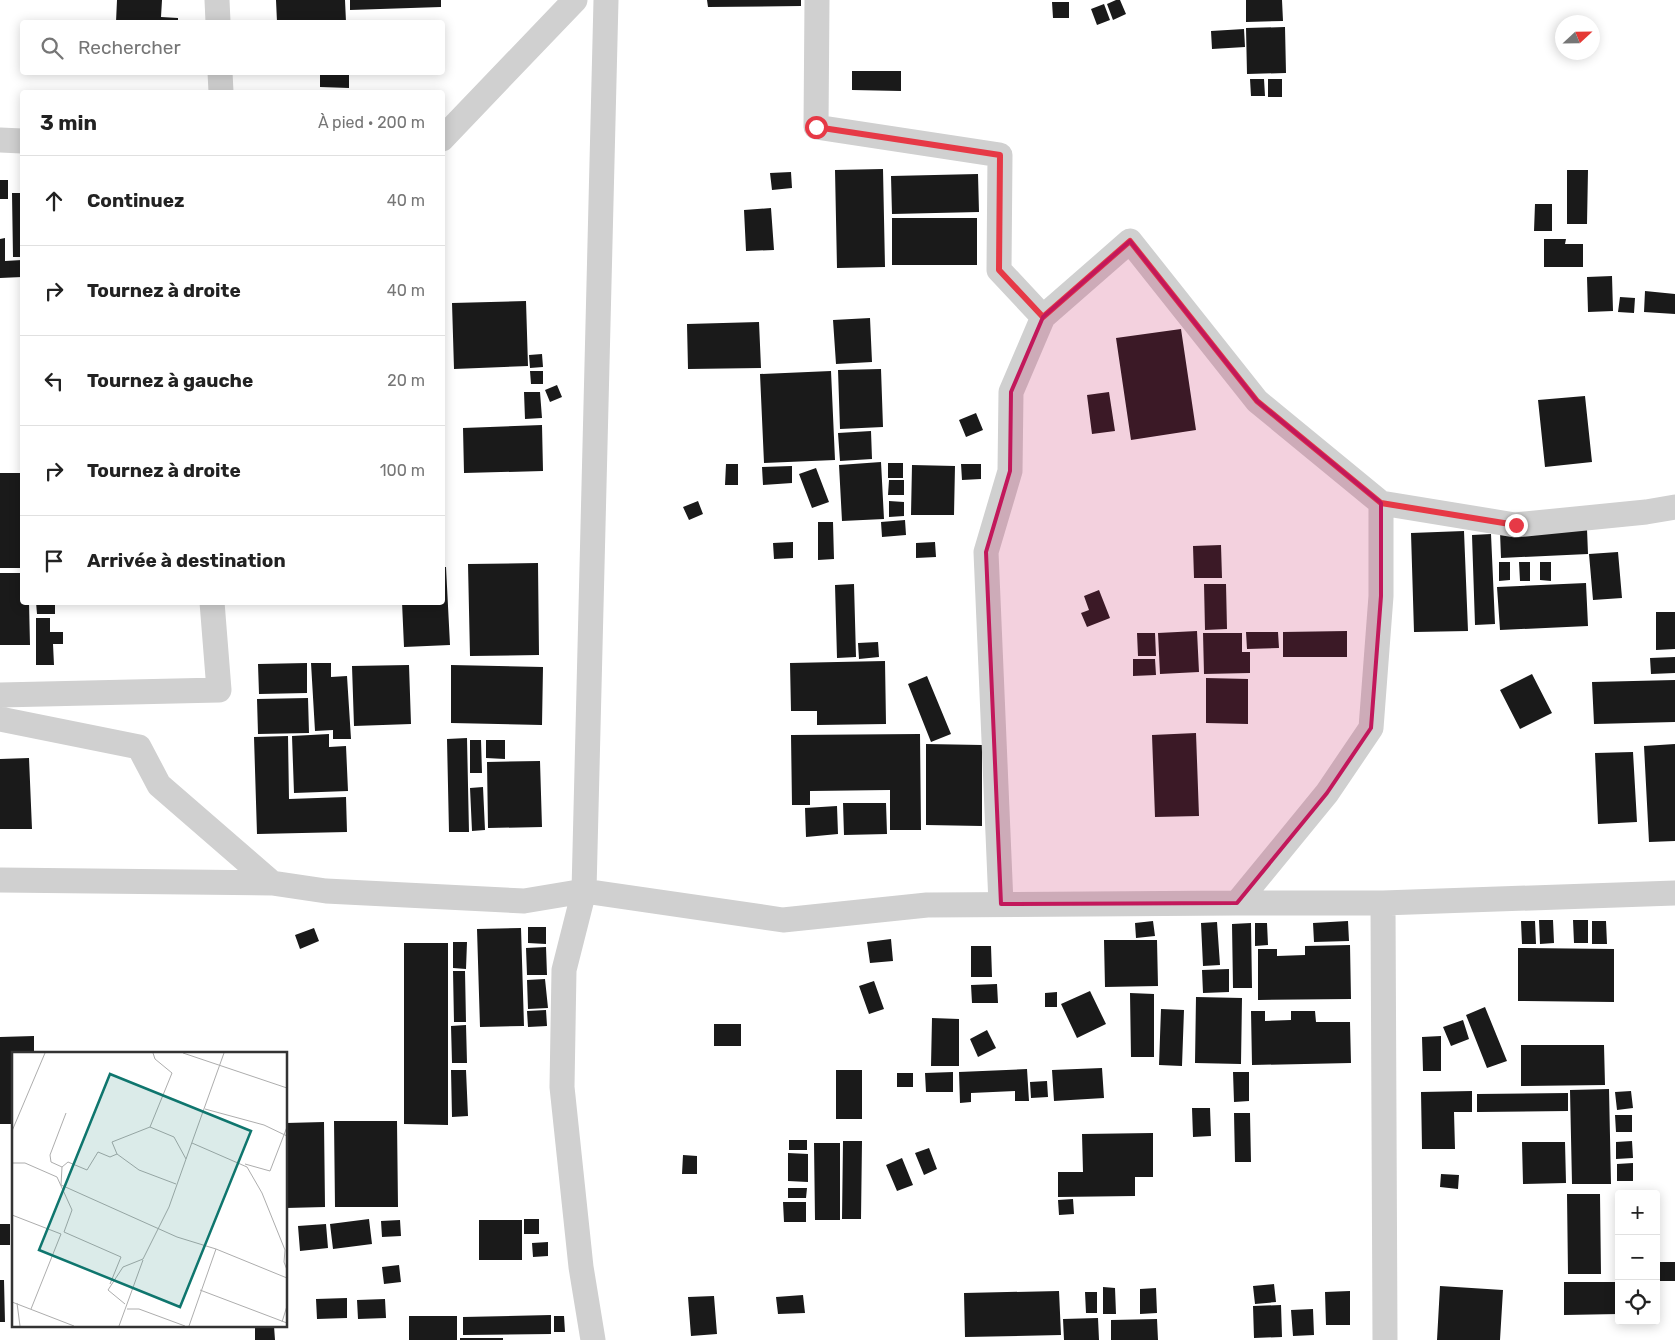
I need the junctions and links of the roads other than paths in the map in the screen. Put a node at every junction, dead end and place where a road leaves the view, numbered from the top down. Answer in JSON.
{"nodes":[{"id":1,"x":217,"y":0,"type":"edge"},
{"id":2,"x":575,"y":0,"type":"edge"},
{"id":3,"x":606,"y":0,"type":"edge"},
{"id":4,"x":816,"y":0,"type":"edge"},
{"id":5,"x":218,"y":20,"type":"edge"},
{"id":6,"x":220,"y":75,"type":"edge"},
{"id":7,"x":221,"y":90,"type":"edge"},
{"id":8,"x":445,"y":136,"type":"edge"},
{"id":9,"x":0,"y":140,"type":"edge"},
{"id":10,"x":20,"y":141,"type":"edge"},
{"id":11,"x":1043,"y":317,"type":"junction"},
{"id":12,"x":1381,"y":503,"type":"junction"},
{"id":13,"x":1675,"y":507,"type":"edge"},
{"id":14,"x":212,"y":605,"type":"edge"},
{"id":15,"x":0,"y":695,"type":"edge"},
{"id":16,"x":0,"y":718,"type":"edge"},
{"id":17,"x":0,"y":880,"type":"edge"},
{"id":18,"x":272,"y":883,"type":"junction"},
{"id":19,"x":584,"y":891,"type":"junction"},
{"id":20,"x":1675,"y":893,"type":"edge"},
{"id":21,"x":1237,"y":903,"type":"junction"},
{"id":22,"x":1383,"y":903,"type":"junction"},
{"id":23,"x":1000,"y":904,"type":"junction"},
{"id":24,"x":594,"y":1340,"type":"edge"},
{"id":25,"x":1385,"y":1340,"type":"edge"}],
"edges":[{"from":1,"to":5,"type":"street"},
{"from":2,"to":8,"type":"street"},
{"from":3,"to":19,"type":"street"},
{"from":4,"to":11,"type":"street"},
{"from":6,"to":7,"type":"street"},
{"from":9,"to":10,"type":"street"},
{"from":11,"to":12,"type":"street"},
{"from":11,"to":23,"type":"street"},
{"from":12,"to":13,"type":"street"},
{"from":12,"to":21,"type":"street"},
{"from":14,"to":15,"type":"street"},
{"from":16,"to":18,"type":"street"},
{"from":17,"to":18,"type":"street"},
{"from":18,"to":19,"type":"street"},
{"from":19,"to":23,"type":"street"},
{"from":19,"to":24,"type":"street"},
{"from":20,"to":22,"type":"street"},
{"from":21,"to":22,"type":"street"},
{"from":21,"to":23,"type":"street"},
{"from":22,"to":25,"type":"street"}]}
